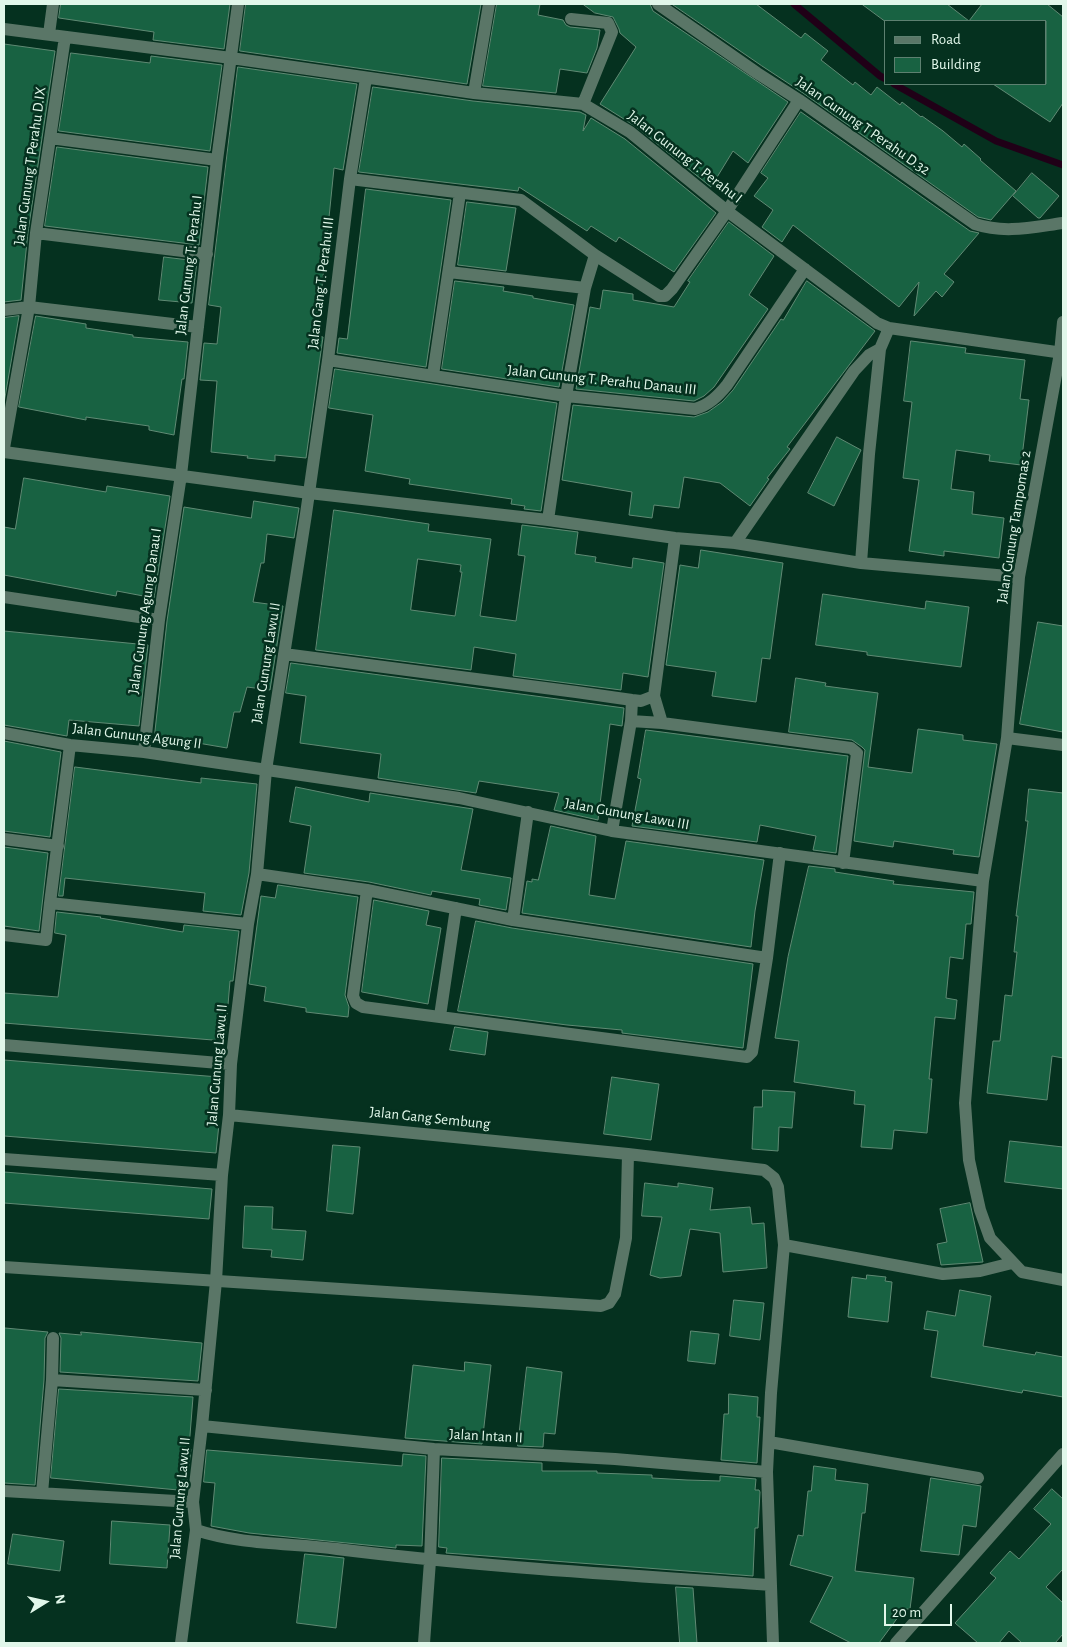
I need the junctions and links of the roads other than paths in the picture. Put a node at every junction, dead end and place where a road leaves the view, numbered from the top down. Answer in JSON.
{"nodes":[{"id":1,"x":53,"y":4,"type":"edge"},
{"id":2,"x":238,"y":4,"type":"edge"},
{"id":3,"x":489,"y":4,"type":"edge"},
{"id":4,"x":658,"y":4,"type":"edge"},
{"id":5,"x":571,"y":19,"type":"dead end"},
{"id":6,"x":4,"y":29,"type":"edge"},
{"id":7,"x":48,"y":34,"type":"junction"},
{"id":8,"x":65,"y":37,"type":"junction"},
{"id":9,"x":231,"y":58,"type":"junction"},
{"id":10,"x":366,"y":78,"type":"junction"},
{"id":11,"x":474,"y":93,"type":"junction"},
{"id":12,"x":799,"y":100,"type":"junction"},
{"id":13,"x":583,"y":104,"type":"junction"},
{"id":14,"x":50,"y":138,"type":"junction"},
{"id":15,"x":217,"y":160,"type":"junction"},
{"id":16,"x":350,"y":179,"type":"junction"},
{"id":17,"x":460,"y":192,"type":"junction"},
{"id":18,"x":727,"y":211,"type":"junction"},
{"id":19,"x":1063,"y":224,"type":"edge"},
{"id":20,"x":36,"y":234,"type":"junction"},
{"id":21,"x":207,"y":254,"type":"junction"},
{"id":22,"x":595,"y":255,"type":"junction"},
{"id":23,"x":805,"y":269,"type":"junction"},
{"id":24,"x":449,"y":272,"type":"junction"},
{"id":25,"x":585,"y":288,"type":"junction"},
{"id":26,"x":29,"y":307,"type":"junction"},
{"id":27,"x":4,"y":310,"type":"edge"},
{"id":28,"x":1063,"y":322,"type":"edge"},
{"id":29,"x":198,"y":327,"type":"junction"},
{"id":30,"x":888,"y":328,"type":"junction"},
{"id":31,"x":880,"y":349,"type":"junction"},
{"id":32,"x":1062,"y":353,"type":"edge"},
{"id":33,"x":328,"y":360,"type":"junction"},
{"id":34,"x":433,"y":375,"type":"junction"},
{"id":35,"x":566,"y":396,"type":"junction"},
{"id":36,"x":4,"y":448,"type":"edge"},
{"id":37,"x":4,"y":452,"type":"edge"},
{"id":38,"x":181,"y":475,"type":"junction"},
{"id":39,"x":309,"y":492,"type":"junction"},
{"id":40,"x":548,"y":520,"type":"junction"},
{"id":41,"x":675,"y":538,"type":"junction"},
{"id":42,"x":735,"y":543,"type":"junction"},
{"id":43,"x":861,"y":563,"type":"junction"},
{"id":44,"x":1019,"y":577,"type":"junction"},
{"id":45,"x":4,"y":597,"type":"edge"},
{"id":46,"x":159,"y":620,"type":"junction"},
{"id":47,"x":284,"y":654,"type":"junction"},
{"id":48,"x":654,"y":696,"type":"junction"},
{"id":49,"x":632,"y":700,"type":"junction"},
{"id":50,"x":631,"y":721,"type":"junction"},
{"id":51,"x":662,"y":723,"type":"junction"},
{"id":52,"x":4,"y":733,"type":"edge"},
{"id":53,"x":1007,"y":738,"type":"junction"},
{"id":54,"x":70,"y":745,"type":"junction"},
{"id":55,"x":1063,"y":745,"type":"edge"},
{"id":56,"x":144,"y":752,"type":"junction"},
{"id":57,"x":266,"y":770,"type":"junction"},
{"id":58,"x":528,"y":812,"type":"junction"},
{"id":59,"x":612,"y":831,"type":"junction"},
{"id":60,"x":4,"y":839,"type":"edge"},
{"id":61,"x":58,"y":846,"type":"junction"},
{"id":62,"x":780,"y":853,"type":"junction"},
{"id":63,"x":843,"y":863,"type":"junction"},
{"id":64,"x":257,"y":874,"type":"junction"},
{"id":65,"x":983,"y":881,"type":"junction"},
{"id":66,"x":367,"y":890,"type":"junction"},
{"id":67,"x":50,"y":903,"type":"junction"},
{"id":68,"x":456,"y":908,"type":"junction"},
{"id":69,"x":513,"y":920,"type":"junction"},
{"id":70,"x":248,"y":924,"type":"junction"},
{"id":71,"x":4,"y":935,"type":"edge"},
{"id":72,"x":767,"y":958,"type":"junction"},
{"id":73,"x":440,"y":1016,"type":"junction"},
{"id":74,"x":4,"y":1045,"type":"edge"},
{"id":75,"x":231,"y":1064,"type":"junction"},
{"id":76,"x":229,"y":1114,"type":"junction"},
{"id":77,"x":628,"y":1154,"type":"junction"},
{"id":78,"x":4,"y":1159,"type":"edge"},
{"id":79,"x":222,"y":1175,"type":"junction"},
{"id":80,"x":784,"y":1245,"type":"junction"},
{"id":81,"x":1012,"y":1263,"type":"junction"},
{"id":82,"x":4,"y":1267,"type":"edge"},
{"id":83,"x":1063,"y":1280,"type":"edge"},
{"id":84,"x":216,"y":1281,"type":"junction"},
{"id":85,"x":53,"y":1338,"type":"dead end"},
{"id":86,"x":52,"y":1380,"type":"junction"},
{"id":87,"x":206,"y":1390,"type":"junction"},
{"id":88,"x":202,"y":1426,"type":"junction"},
{"id":89,"x":769,"y":1442,"type":"junction"},
{"id":90,"x":434,"y":1449,"type":"junction"},
{"id":91,"x":1063,"y":1454,"type":"edge"},
{"id":92,"x":768,"y":1472,"type":"junction"},
{"id":93,"x":978,"y":1478,"type":"dead end"},
{"id":94,"x":4,"y":1491,"type":"edge"},
{"id":95,"x":42,"y":1493,"type":"junction"},
{"id":96,"x":193,"y":1502,"type":"junction"},
{"id":97,"x":196,"y":1530,"type":"junction"},
{"id":98,"x":430,"y":1561,"type":"junction"},
{"id":99,"x":771,"y":1586,"type":"junction"},
{"id":100,"x":181,"y":1643,"type":"edge"},
{"id":101,"x":424,"y":1643,"type":"edge"},
{"id":102,"x":773,"y":1643,"type":"edge"},
{"id":103,"x":896,"y":1643,"type":"edge"}],
"edges":[{"from":1,"to":7,"type":"street"},
{"from":2,"to":9,"type":"street"},
{"from":3,"to":11,"type":"street"},
{"from":4,"to":12,"type":"street","name":"Jalan Gunung T Perahu D.32"},
{"from":5,"to":13,"type":"street"},
{"from":6,"to":7,"type":"street","name":"Jalan Gunung T. Perahu I"},
{"from":7,"to":8,"type":"street","name":"Jalan Gunung T. Perahu I"},
{"from":8,"to":9,"type":"street","name":"Jalan Gunung T. Perahu I"},
{"from":8,"to":14,"type":"street","name":"Jalan Gunung T Perahu D.IX"},
{"from":9,"to":10,"type":"street","name":"Jalan Gunung T. Perahu I"},
{"from":9,"to":15,"type":"street","name":"Jalan Gunung T. Perahu I"},
{"from":10,"to":11,"type":"street","name":"Jalan Gunung T. Perahu I"},
{"from":10,"to":16,"type":"street","name":"Jalan Gang T. Perahu III"},
{"from":11,"to":13,"type":"street","name":"Jalan Gunung T. Perahu I"},
{"from":12,"to":18,"type":"street"},
{"from":12,"to":19,"type":"street","name":"Jalan Gunung T Perahu D.32"},
{"from":13,"to":18,"type":"street","name":"Jalan Gunung T. Perahu I"},
{"from":14,"to":15,"type":"street"},
{"from":14,"to":20,"type":"street","name":"Jalan Gunung T Perahu D.IX"},
{"from":15,"to":21,"type":"street","name":"Jalan Gunung T. Perahu I"},
{"from":16,"to":17,"type":"street"},
{"from":16,"to":33,"type":"street","name":"Jalan Gang T. Perahu III"},
{"from":17,"to":22,"type":"street"},
{"from":17,"to":24,"type":"street"},
{"from":18,"to":22,"type":"street"},
{"from":18,"to":23,"type":"street","name":"Jalan Gunung T. Perahu I"},
{"from":20,"to":21,"type":"street"},
{"from":20,"to":26,"type":"street","name":"Jalan Gunung T Perahu D.IX"},
{"from":21,"to":29,"type":"street","name":"Jalan Gunung T. Perahu I"},
{"from":22,"to":25,"type":"street"},
{"from":23,"to":30,"type":"street","name":"Jalan Gunung T. Perahu I"},
{"from":23,"to":35,"type":"street","name":"Jalan Gunung T. Perahu Danau III"},
{"from":24,"to":25,"type":"street"},
{"from":24,"to":34,"type":"street"},
{"from":25,"to":35,"type":"street"},
{"from":26,"to":27,"type":"street"},
{"from":26,"to":29,"type":"street"},
{"from":26,"to":36,"type":"street","name":"Jalan Gunung T Perahu D.IX"},
{"from":28,"to":32,"type":"street","name":"Jalan Gunung Tampomas 2"},
{"from":29,"to":38,"type":"street","name":"Jalan Gunung T. Perahu I"},
{"from":30,"to":31,"type":"street"},
{"from":30,"to":32,"type":"street","name":"Jalan Gunung T. Perahu I"},
{"from":31,"to":42,"type":"street"},
{"from":31,"to":43,"type":"street"},
{"from":32,"to":44,"type":"street","name":"Jalan Gunung Tampomas 2"},
{"from":33,"to":34,"type":"street","name":"Jalan Gunung T. Perahu Danau III"},
{"from":33,"to":39,"type":"street","name":"Jalan Gang T. Perahu III"},
{"from":34,"to":35,"type":"street","name":"Jalan Gunung T. Perahu Danau III"},
{"from":35,"to":40,"type":"street"},
{"from":37,"to":38,"type":"street"},
{"from":38,"to":39,"type":"street"},
{"from":38,"to":46,"type":"street","name":"Jalan Gunung Agung Danau I"},
{"from":39,"to":40,"type":"street"},
{"from":39,"to":47,"type":"street","name":"Jalan Gunung Lawu II"},
{"from":40,"to":41,"type":"street"},
{"from":41,"to":42,"type":"street"},
{"from":41,"to":48,"type":"street"},
{"from":42,"to":43,"type":"street"},
{"from":43,"to":44,"type":"street"},
{"from":44,"to":53,"type":"street","name":"Jalan Gunung Tampomas 2"},
{"from":45,"to":46,"type":"street"},
{"from":46,"to":56,"type":"street","name":"Jalan Gunung Agung Danau I"},
{"from":47,"to":49,"type":"street"},
{"from":47,"to":57,"type":"street","name":"Jalan Gunung Lawu II"},
{"from":48,"to":49,"type":"street"},
{"from":48,"to":51,"type":"street"},
{"from":49,"to":50,"type":"street"},
{"from":50,"to":51,"type":"street"},
{"from":50,"to":59,"type":"street"},
{"from":51,"to":63,"type":"street"},
{"from":52,"to":54,"type":"street","name":"Jalan Gunung Agung II"},
{"from":53,"to":55,"type":"street"},
{"from":53,"to":65,"type":"street","name":"Jalan Gunung Tampomas 2"},
{"from":54,"to":56,"type":"street","name":"Jalan Gunung Agung II"},
{"from":54,"to":61,"type":"street"},
{"from":56,"to":57,"type":"street","name":"Jalan Gunung Agung II"},
{"from":57,"to":58,"type":"street","name":"Jalan Gunung Lawu III"},
{"from":57,"to":64,"type":"street","name":"Jalan Gunung Lawu II"},
{"from":58,"to":59,"type":"street","name":"Jalan Gunung Lawu III"},
{"from":58,"to":69,"type":"street"},
{"from":59,"to":62,"type":"street","name":"Jalan Gunung Lawu III"},
{"from":60,"to":61,"type":"street"},
{"from":61,"to":67,"type":"street"},
{"from":62,"to":63,"type":"street","name":"Jalan Gunung Lawu III"},
{"from":62,"to":72,"type":"street"},
{"from":63,"to":65,"type":"street","name":"Jalan Gunung Lawu III"},
{"from":64,"to":66,"type":"street"},
{"from":64,"to":70,"type":"street","name":"Jalan Gunung Lawu II"},
{"from":65,"to":81,"type":"street","name":"Jalan Gunung Tampomas 2"},
{"from":66,"to":68,"type":"street"},
{"from":66,"to":73,"type":"street"},
{"from":67,"to":70,"type":"street"},
{"from":67,"to":71,"type":"street"},
{"from":68,"to":69,"type":"street"},
{"from":68,"to":73,"type":"street"},
{"from":69,"to":72,"type":"street"},
{"from":70,"to":75,"type":"street","name":"Jalan Gunung Lawu II"},
{"from":72,"to":73,"type":"street"},
{"from":74,"to":75,"type":"street"},
{"from":75,"to":76,"type":"street","name":"Jalan Gunung Lawu II"},
{"from":76,"to":77,"type":"street","name":"Jalan Gang Sembung"},
{"from":76,"to":79,"type":"street","name":"Jalan Gunung Lawu II"},
{"from":77,"to":80,"type":"street","name":"Jalan Gang Sembung"},
{"from":77,"to":84,"type":"street"},
{"from":78,"to":79,"type":"street"},
{"from":79,"to":84,"type":"street","name":"Jalan Gunung Lawu II"},
{"from":80,"to":81,"type":"street"},
{"from":80,"to":89,"type":"street","name":"Jalan Gang Sembung"},
{"from":81,"to":83,"type":"street"},
{"from":82,"to":84,"type":"street"},
{"from":84,"to":87,"type":"street","name":"Jalan Gunung Lawu II"},
{"from":85,"to":86,"type":"street"},
{"from":86,"to":87,"type":"street"},
{"from":86,"to":95,"type":"street"},
{"from":87,"to":88,"type":"street","name":"Jalan Gunung Lawu II"},
{"from":88,"to":90,"type":"street","name":"Jalan Intan II"},
{"from":88,"to":96,"type":"street","name":"Jalan Gunung Lawu II"},
{"from":89,"to":92,"type":"street","name":"Jalan Gang Sembung"},
{"from":89,"to":93,"type":"street"},
{"from":90,"to":92,"type":"street","name":"Jalan Intan II"},
{"from":90,"to":98,"type":"street"},
{"from":91,"to":103,"type":"street"},
{"from":92,"to":99,"type":"street","name":"Jalan Gang Sembung"},
{"from":94,"to":95,"type":"street"},
{"from":95,"to":96,"type":"street"},
{"from":96,"to":97,"type":"street","name":"Jalan Gunung Lawu II"},
{"from":97,"to":98,"type":"street"},
{"from":97,"to":100,"type":"street","name":"Jalan Gunung Lawu II"},
{"from":98,"to":99,"type":"street"},
{"from":98,"to":101,"type":"street"},
{"from":99,"to":102,"type":"street","name":"Jalan Gang Sembung"}]}
